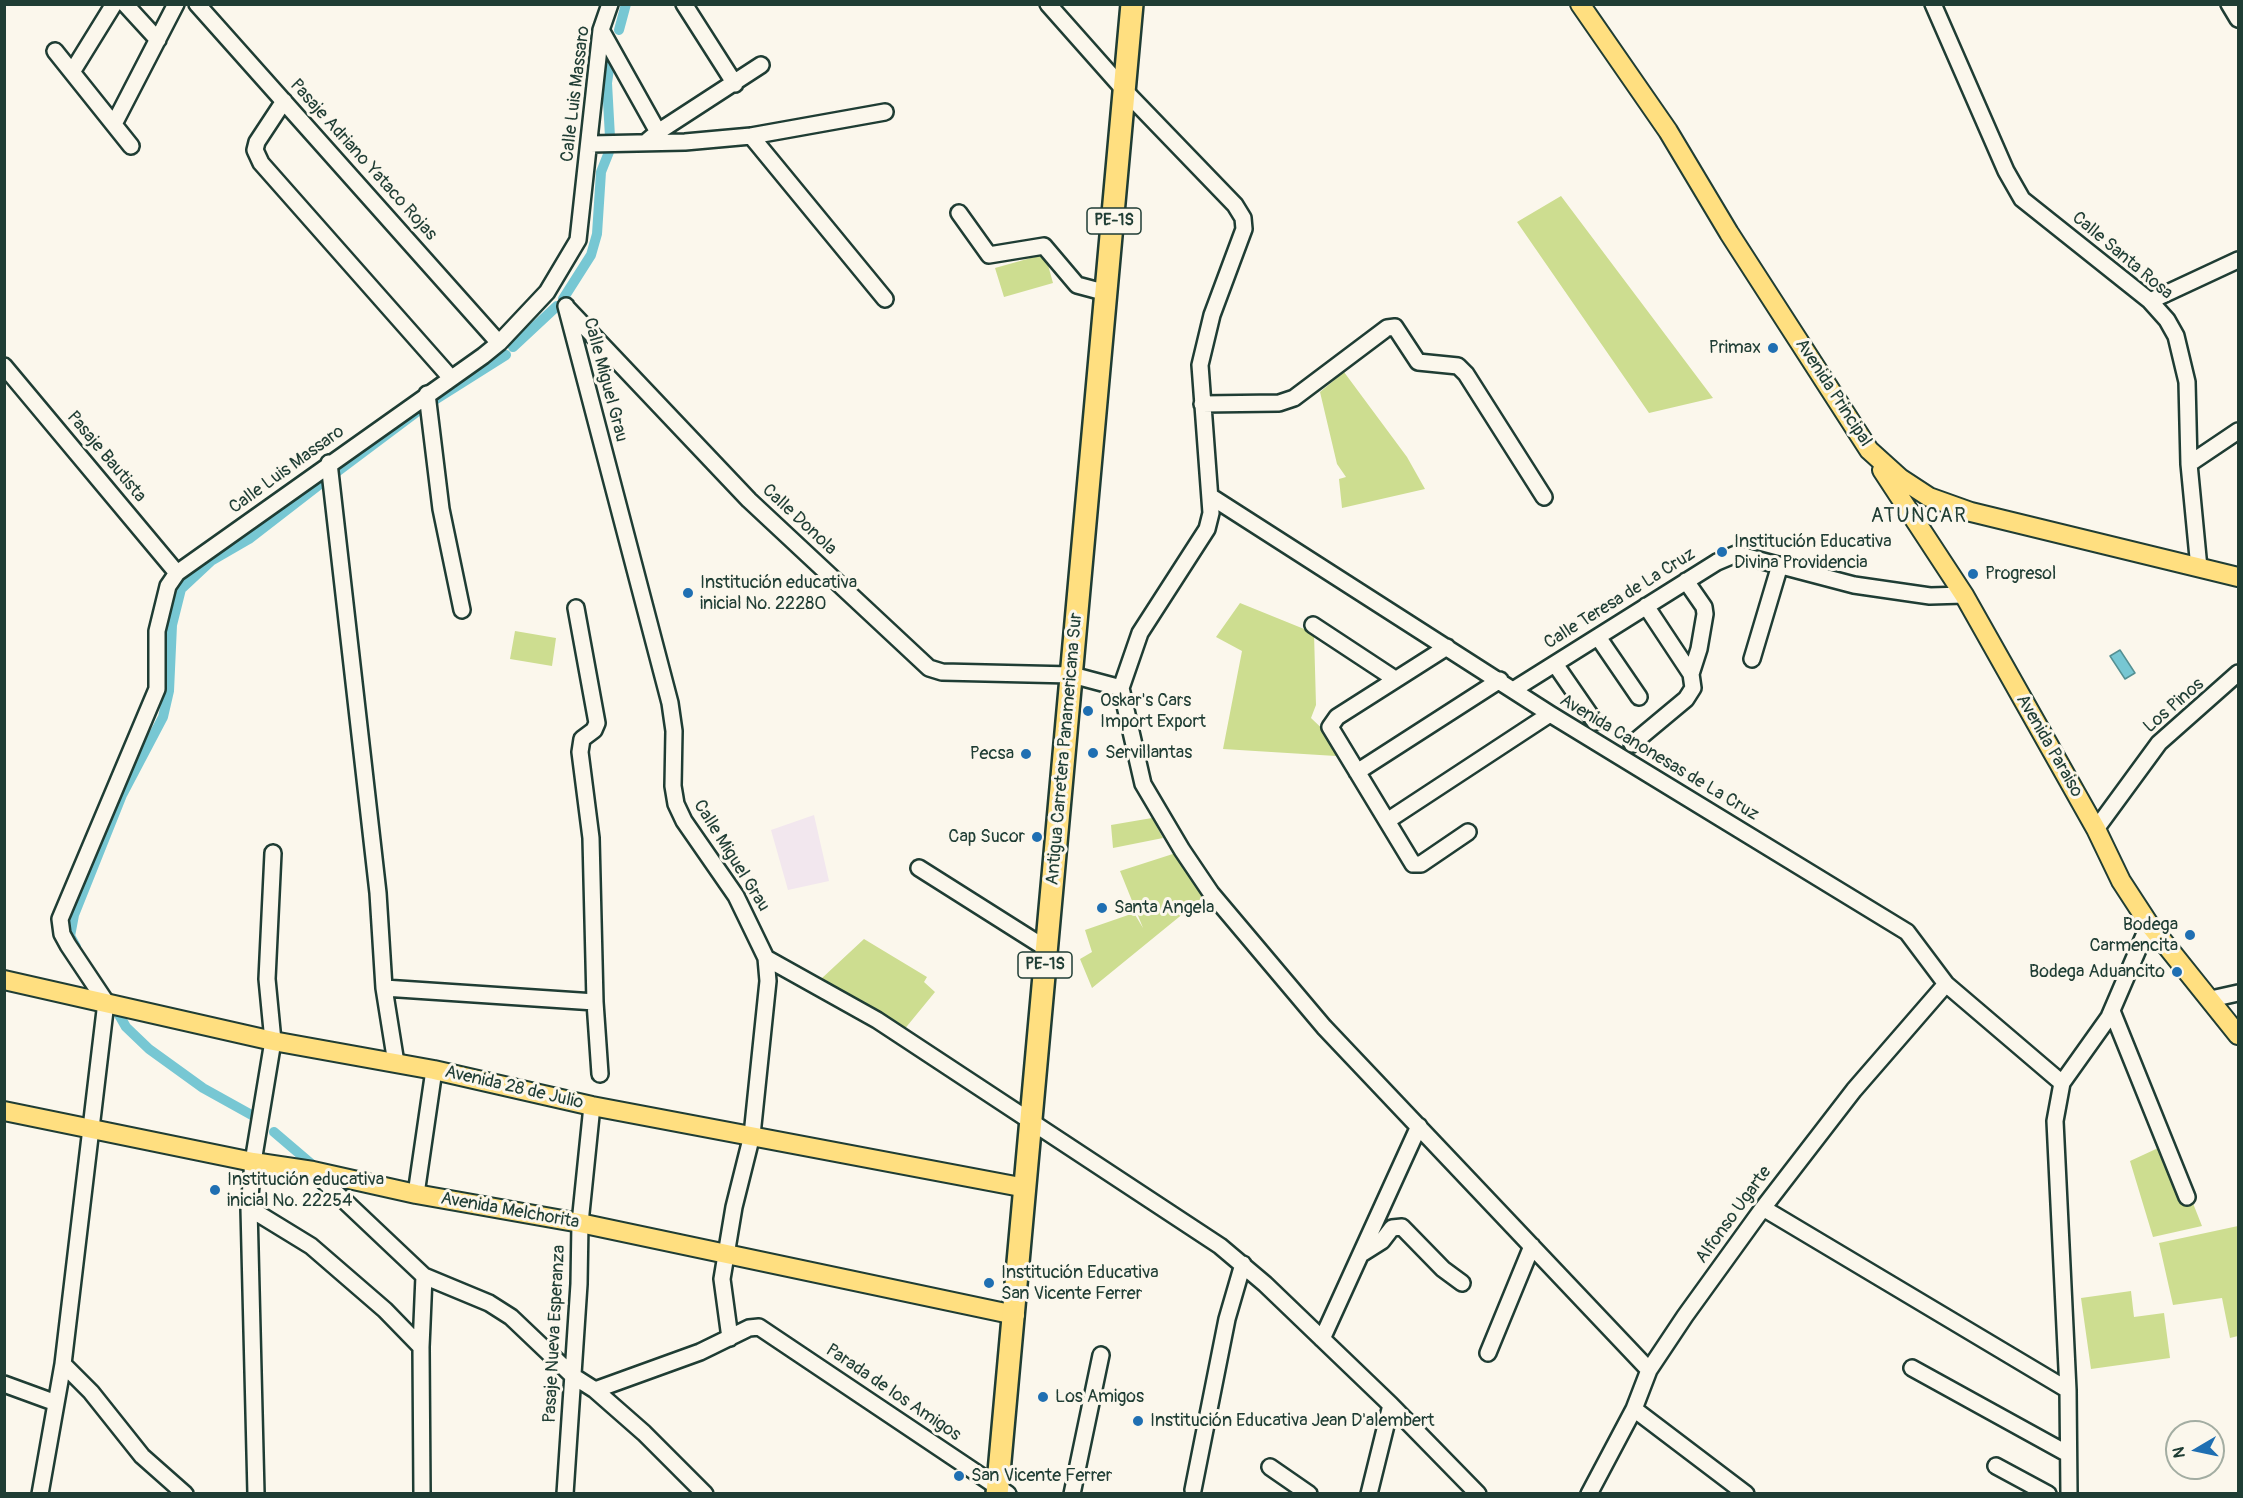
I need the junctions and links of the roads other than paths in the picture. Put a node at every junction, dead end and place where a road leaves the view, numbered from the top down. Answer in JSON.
{"nodes":[{"id":1,"x":114,"y":4,"type":"edge"},
{"id":2,"x":125,"y":4,"type":"edge"},
{"id":3,"x":176,"y":4,"type":"edge"},
{"id":4,"x":197,"y":4,"type":"edge"},
{"id":5,"x":610,"y":4,"type":"edge"},
{"id":6,"x":684,"y":4,"type":"edge"},
{"id":7,"x":1048,"y":4,"type":"edge"},
{"id":8,"x":1132,"y":4,"type":"edge"},
{"id":9,"x":1580,"y":4,"type":"edge"},
{"id":10,"x":1934,"y":4,"type":"edge"},
{"id":11,"x":2229,"y":4,"type":"edge"},
{"id":12,"x":2238,"y":20,"type":"edge"},
{"id":13,"x":601,"y":30,"type":"junction"},
{"id":14,"x":158,"y":40,"type":"junction"},
{"id":15,"x":56,"y":51,"type":"dead end"},
{"id":16,"x":761,"y":65,"type":"dead end"},
{"id":17,"x":72,"y":72,"type":"junction"},
{"id":18,"x":735,"y":84,"type":"junction"},
{"id":19,"x":1126,"y":92,"type":"junction"},
{"id":20,"x":284,"y":101,"type":"junction"},
{"id":21,"x":885,"y":112,"type":"dead end"},
{"id":22,"x":114,"y":124,"type":"junction"},
{"id":23,"x":658,"y":132,"type":"junction"},
{"id":24,"x":751,"y":136,"type":"junction"},
{"id":25,"x":645,"y":143,"type":"junction"},
{"id":26,"x":590,"y":144,"type":"junction"},
{"id":27,"x":131,"y":146,"type":"dead end"},
{"id":28,"x":959,"y":213,"type":"dead end"},
{"id":29,"x":2238,"y":260,"type":"edge"},
{"id":30,"x":548,"y":292,"type":"junction"},
{"id":31,"x":1107,"y":293,"type":"junction"},
{"id":32,"x":885,"y":299,"type":"dead end"},
{"id":33,"x":2150,"y":301,"type":"junction"},
{"id":34,"x":566,"y":306,"type":"junction"},
{"id":35,"x":499,"y":343,"type":"junction"},
{"id":36,"x":4,"y":366,"type":"edge"},
{"id":37,"x":451,"y":378,"type":"junction"},
{"id":38,"x":427,"y":394,"type":"junction"},
{"id":39,"x":1202,"y":404,"type":"junction"},
{"id":40,"x":2238,"y":431,"type":"edge"},
{"id":41,"x":1869,"y":450,"type":"junction"},
{"id":42,"x":329,"y":463,"type":"junction"},
{"id":43,"x":2189,"y":464,"type":"junction"},
{"id":44,"x":1210,"y":496,"type":"junction"},
{"id":45,"x":1544,"y":497,"type":"dead end"},
{"id":46,"x":1936,"y":501,"type":"junction"},
{"id":47,"x":1916,"y":522,"type":"junction"},
{"id":48,"x":1780,"y":565,"type":"junction"},
{"id":49,"x":2199,"y":568,"type":"junction"},
{"id":50,"x":177,"y":573,"type":"junction"},
{"id":51,"x":2236,"y":580,"type":"edge"},
{"id":52,"x":1686,"y":581,"type":"junction"},
{"id":53,"x":1964,"y":595,"type":"junction"},
{"id":54,"x":1646,"y":606,"type":"junction"},
{"id":55,"x":576,"y":608,"type":"dead end"},
{"id":56,"x":462,"y":610,"type":"dead end"},
{"id":57,"x":1313,"y":625,"type":"dead end"},
{"id":58,"x":1598,"y":637,"type":"junction"},
{"id":59,"x":1447,"y":646,"type":"junction"},
{"id":60,"x":1752,"y":659,"type":"dead end"},
{"id":61,"x":1555,"y":664,"type":"junction"},
{"id":62,"x":2238,"y":673,"type":"edge"},
{"id":63,"x":1691,"y":674,"type":"junction"},
{"id":64,"x":1072,"y":675,"type":"junction"},
{"id":65,"x":1395,"y":679,"type":"junction"},
{"id":66,"x":1500,"y":680,"type":"junction"},
{"id":67,"x":1120,"y":688,"type":"junction"},
{"id":68,"x":1514,"y":690,"type":"junction"},
{"id":69,"x":1639,"y":698,"type":"dead end"},
{"id":70,"x":1550,"y":714,"type":"junction"},
{"id":71,"x":1595,"y":722,"type":"dead end"},
{"id":72,"x":1632,"y":744,"type":"dead end"},
{"id":73,"x":1357,"y":772,"type":"junction"},
{"id":74,"x":1387,"y":821,"type":"junction"},
{"id":75,"x":2096,"y":829,"type":"junction"},
{"id":76,"x":1468,"y":832,"type":"dead end"},
{"id":77,"x":273,"y":853,"type":"dead end"},
{"id":78,"x":919,"y":868,"type":"dead end"},
{"id":79,"x":2149,"y":924,"type":"junction"},
{"id":80,"x":1047,"y":949,"type":"junction"},
{"id":81,"x":766,"y":958,"type":"junction"},
{"id":82,"x":4,"y":981,"type":"edge"},
{"id":83,"x":1946,"y":984,"type":"junction"},
{"id":84,"x":384,"y":988,"type":"junction"},
{"id":85,"x":2238,"y":993,"type":"edge"},
{"id":86,"x":2211,"y":999,"type":"junction"},
{"id":87,"x":106,"y":1002,"type":"junction"},
{"id":88,"x":595,"y":1002,"type":"junction"},
{"id":89,"x":2112,"y":1011,"type":"junction"},
{"id":90,"x":2238,"y":1035,"type":"edge"},
{"id":91,"x":273,"y":1041,"type":"junction"},
{"id":92,"x":396,"y":1063,"type":"junction"},
{"id":93,"x":434,"y":1070,"type":"junction"},
{"id":94,"x":600,"y":1074,"type":"dead end"},
{"id":95,"x":2062,"y":1083,"type":"junction"},
{"id":96,"x":592,"y":1106,"type":"junction"},
{"id":97,"x":4,"y":1111,"type":"edge"},
{"id":98,"x":1031,"y":1123,"type":"junction"},
{"id":99,"x":1419,"y":1126,"type":"junction"},
{"id":100,"x":92,"y":1130,"type":"junction"},
{"id":101,"x":752,"y":1135,"type":"junction"},
{"id":102,"x":253,"y":1162,"type":"junction"},
{"id":103,"x":313,"y":1171,"type":"junction"},
{"id":104,"x":1026,"y":1188,"type":"junction"},
{"id":105,"x":416,"y":1194,"type":"junction"},
{"id":106,"x":2187,"y":1197,"type":"dead end"},
{"id":107,"x":249,"y":1208,"type":"junction"},
{"id":108,"x":1763,"y":1208,"type":"junction"},
{"id":109,"x":580,"y":1223,"type":"junction"},
{"id":110,"x":1532,"y":1246,"type":"junction"},
{"id":111,"x":1363,"y":1253,"type":"junction"},
{"id":112,"x":724,"y":1254,"type":"junction"},
{"id":113,"x":1243,"y":1264,"type":"junction"},
{"id":114,"x":424,"y":1276,"type":"junction"},
{"id":115,"x":1462,"y":1283,"type":"dead end"},
{"id":116,"x":1015,"y":1315,"type":"junction"},
{"id":117,"x":730,"y":1338,"type":"junction"},
{"id":118,"x":1322,"y":1339,"type":"junction"},
{"id":119,"x":421,"y":1347,"type":"junction"},
{"id":120,"x":1488,"y":1353,"type":"dead end"},
{"id":121,"x":1101,"y":1355,"type":"dead end"},
{"id":122,"x":63,"y":1364,"type":"junction"},
{"id":123,"x":1912,"y":1368,"type":"dead end"},
{"id":124,"x":1650,"y":1370,"type":"junction"},
{"id":125,"x":573,"y":1377,"type":"junction"},
{"id":126,"x":4,"y":1384,"type":"edge"},
{"id":127,"x":595,"y":1390,"type":"junction"},
{"id":128,"x":2068,"y":1390,"type":"junction"},
{"id":129,"x":56,"y":1403,"type":"junction"},
{"id":130,"x":1391,"y":1405,"type":"junction"},
{"id":131,"x":1634,"y":1409,"type":"junction"},
{"id":132,"x":2068,"y":1454,"type":"junction"},
{"id":133,"x":1996,"y":1466,"type":"dead end"},
{"id":134,"x":1270,"y":1467,"type":"dead end"},
{"id":135,"x":688,"y":1478,"type":"junction"},
{"id":136,"x":1193,"y":1490,"type":"dead end"},
{"id":137,"x":1001,"y":1491,"type":"edge"},
{"id":138,"x":40,"y":1494,"type":"edge"},
{"id":139,"x":185,"y":1494,"type":"edge"},
{"id":140,"x":256,"y":1494,"type":"edge"},
{"id":141,"x":422,"y":1494,"type":"edge"},
{"id":142,"x":565,"y":1494,"type":"edge"},
{"id":143,"x":687,"y":1494,"type":"edge"},
{"id":144,"x":705,"y":1494,"type":"edge"},
{"id":145,"x":1072,"y":1494,"type":"edge"},
{"id":146,"x":1309,"y":1494,"type":"edge"},
{"id":147,"x":1369,"y":1494,"type":"edge"},
{"id":148,"x":1478,"y":1494,"type":"edge"},
{"id":149,"x":1589,"y":1494,"type":"edge"},
{"id":150,"x":1746,"y":1494,"type":"edge"},
{"id":151,"x":2048,"y":1494,"type":"edge"},
{"id":152,"x":2069,"y":1494,"type":"edge"}],
"edges":[{"from":1,"to":17,"type":"street"},
{"from":2,"to":14,"type":"street"},
{"from":3,"to":14,"type":"street"},
{"from":4,"to":20,"type":"street","name":"Pasaje Adriano Yataco Rojas"},
{"from":5,"to":13,"type":"street","name":"Calle Luis Massaro"},
{"from":6,"to":18,"type":"street"},
{"from":7,"to":19,"type":"street"},
{"from":8,"to":19,"type":"highway","name":"Antigua Carretera Panamericana Sur","number":"PE-1S"},
{"from":9,"to":41,"type":"main road","name":"Avenida Principal"},
{"from":10,"to":33,"type":"street","name":"Calle Santa Rosa"},
{"from":11,"to":12,"type":"street"},
{"from":13,"to":23,"type":"street"},
{"from":13,"to":26,"type":"street","name":"Calle Luis Massaro"},
{"from":14,"to":22,"type":"street"},
{"from":15,"to":17,"type":"street"},
{"from":16,"to":18,"type":"street"},
{"from":17,"to":22,"type":"street"},
{"from":18,"to":23,"type":"street"},
{"from":19,"to":31,"type":"highway","name":"Antigua Carretera Panamericana Sur","number":"PE-1S"},
{"from":19,"to":39,"type":"street"},
{"from":20,"to":35,"type":"street","name":"Pasaje Adriano Yataco Rojas"},
{"from":20,"to":37,"type":"street"},
{"from":21,"to":24,"type":"street"},
{"from":22,"to":27,"type":"street"},
{"from":23,"to":25,"type":"street"},
{"from":24,"to":25,"type":"street"},
{"from":24,"to":32,"type":"street"},
{"from":25,"to":26,"type":"street"},
{"from":26,"to":30,"type":"street","name":"Calle Luis Massaro"},
{"from":28,"to":31,"type":"street"},
{"from":29,"to":33,"type":"street"},
{"from":30,"to":34,"type":"street","name":"Calle Donola"},
{"from":30,"to":35,"type":"street","name":"Calle Luis Massaro"},
{"from":31,"to":64,"type":"highway","name":"Antigua Carretera Panamericana Sur","number":"PE-1S"},
{"from":33,"to":43,"type":"street","name":"Calle Santa Rosa"},
{"from":34,"to":64,"type":"street","name":"Calle Donola"},
{"from":34,"to":81,"type":"street","name":"Calle Miguel Grau"},
{"from":35,"to":37,"type":"street","name":"Calle Luis Massaro"},
{"from":36,"to":50,"type":"street","name":"Pasaje Bautista"},
{"from":37,"to":38,"type":"street","name":"Calle Luis Massaro"},
{"from":38,"to":42,"type":"street","name":"Calle Luis Massaro"},
{"from":38,"to":56,"type":"street"},
{"from":39,"to":44,"type":"street"},
{"from":39,"to":45,"type":"street"},
{"from":40,"to":43,"type":"street"},
{"from":41,"to":46,"type":"main road","name":"Avenida Principal"},
{"from":41,"to":47,"type":"main road","name":"Avenida Paraiso"},
{"from":42,"to":50,"type":"street","name":"Calle Luis Massaro"},
{"from":42,"to":84,"type":"street"},
{"from":43,"to":49,"type":"street","name":"Calle Santa Rosa"},
{"from":44,"to":59,"type":"street","name":"Avenida Canonesas de La Cruz"},
{"from":44,"to":67,"type":"street"},
{"from":46,"to":47,"type":"main road"},
{"from":46,"to":49,"type":"main road","name":"Avenida Principal"},
{"from":47,"to":53,"type":"main road","name":"Avenida Paraiso"},
{"from":48,"to":52,"type":"street","name":"Calle Teresa de La Cruz"},
{"from":48,"to":53,"type":"street","name":"Calle Teresa de La Cruz"},
{"from":48,"to":60,"type":"street"},
{"from":49,"to":51,"type":"main road","name":"Avenida Principal"},
{"from":50,"to":87,"type":"street","name":"Calle Luis Massaro"},
{"from":52,"to":54,"type":"street","name":"Calle Teresa de La Cruz"},
{"from":52,"to":63,"type":"street"},
{"from":53,"to":75,"type":"main road","name":"Avenida Paraiso"},
{"from":54,"to":58,"type":"street","name":"Calle Teresa de La Cruz"},
{"from":54,"to":63,"type":"street"},
{"from":55,"to":88,"type":"street"},
{"from":57,"to":65,"type":"street"},
{"from":58,"to":61,"type":"street","name":"Calle Teresa de La Cruz"},
{"from":58,"to":69,"type":"street"},
{"from":59,"to":65,"type":"street"},
{"from":59,"to":66,"type":"street","name":"Avenida Canonesas de La Cruz"},
{"from":61,"to":68,"type":"street","name":"Calle Teresa de La Cruz"},
{"from":61,"to":71,"type":"street"},
{"from":62,"to":75,"type":"street","name":"Los Pinos"},
{"from":63,"to":72,"type":"street"},
{"from":64,"to":67,"type":"street","name":"Calle Donola"},
{"from":64,"to":80,"type":"highway","name":"Antigua Carretera Panamericana Sur","number":"PE-1S"},
{"from":65,"to":73,"type":"street"},
{"from":66,"to":68,"type":"street","name":"Avenida Canonesas de La Cruz"},
{"from":66,"to":73,"type":"street"},
{"from":67,"to":99,"type":"street"},
{"from":68,"to":70,"type":"street","name":"Avenida Canonesas de La Cruz"},
{"from":70,"to":74,"type":"street"},
{"from":70,"to":83,"type":"street","name":"Avenida Canonesas de La Cruz"},
{"from":73,"to":74,"type":"street"},
{"from":74,"to":76,"type":"street"},
{"from":75,"to":79,"type":"main road","name":"Avenida Paraiso"},
{"from":77,"to":91,"type":"street"},
{"from":78,"to":80,"type":"street"},
{"from":79,"to":86,"type":"main road","name":"Avenida Paraiso"},
{"from":79,"to":89,"type":"street"},
{"from":80,"to":98,"type":"highway","name":"Antigua Carretera Panamericana Sur","number":"PE-1S"},
{"from":81,"to":98,"type":"street"},
{"from":81,"to":101,"type":"street","name":"Calle Miguel Grau"},
{"from":82,"to":87,"type":"main road","name":"Avenida 28 de Julio"},
{"from":83,"to":95,"type":"street","name":"Avenida Canonesas de La Cruz"},
{"from":83,"to":108,"type":"street","name":"Alfonso Ugarte"},
{"from":84,"to":88,"type":"street"},
{"from":84,"to":92,"type":"street"},
{"from":85,"to":86,"type":"street"},
{"from":86,"to":90,"type":"main road","name":"Avenida Paraiso"},
{"from":87,"to":91,"type":"main road","name":"Avenida 28 de Julio"},
{"from":87,"to":100,"type":"street"},
{"from":88,"to":94,"type":"street"},
{"from":89,"to":95,"type":"street"},
{"from":89,"to":106,"type":"street"},
{"from":91,"to":92,"type":"main road","name":"Avenida 28 de Julio"},
{"from":91,"to":102,"type":"street"},
{"from":92,"to":93,"type":"main road","name":"Avenida 28 de Julio"},
{"from":93,"to":96,"type":"main road","name":"Avenida 28 de Julio"},
{"from":93,"to":105,"type":"street"},
{"from":95,"to":128,"type":"street"},
{"from":96,"to":101,"type":"main road","name":"Avenida 28 de Julio"},
{"from":96,"to":109,"type":"street","name":"Pasaje Nueva Esperanza"},
{"from":97,"to":100,"type":"main road","name":"Avenida Melchorita"},
{"from":98,"to":104,"type":"highway","name":"Antigua Carretera Panamericana Sur","number":"PE-1S"},
{"from":98,"to":113,"type":"street"},
{"from":99,"to":110,"type":"street"},
{"from":99,"to":111,"type":"street"},
{"from":100,"to":102,"type":"main road","name":"Avenida Melchorita"},
{"from":100,"to":122,"type":"street"},
{"from":101,"to":104,"type":"main road","name":"Avenida 28 de Julio"},
{"from":101,"to":112,"type":"street","name":"Calle Miguel Grau"},
{"from":102,"to":103,"type":"main road","name":"Avenida Melchorita"},
{"from":102,"to":107,"type":"street"},
{"from":103,"to":105,"type":"main road","name":"Avenida Melchorita"},
{"from":103,"to":114,"type":"street"},
{"from":104,"to":116,"type":"highway","name":"Antigua Carretera Panamericana Sur","number":"PE-1S"},
{"from":105,"to":109,"type":"main road","name":"Avenida Melchorita"},
{"from":107,"to":119,"type":"street"},
{"from":107,"to":140,"type":"street"},
{"from":108,"to":124,"type":"street","name":"Alfonso Ugarte"},
{"from":108,"to":128,"type":"street"},
{"from":109,"to":112,"type":"main road","name":"Avenida Melchorita"},
{"from":109,"to":125,"type":"street","name":"Pasaje Nueva Esperanza"},
{"from":110,"to":120,"type":"street"},
{"from":110,"to":124,"type":"street"},
{"from":111,"to":115,"type":"street"},
{"from":111,"to":118,"type":"street"},
{"from":112,"to":116,"type":"main road","name":"Avenida Melchorita"},
{"from":112,"to":117,"type":"street","name":"Calle Miguel Grau"},
{"from":113,"to":118,"type":"street"},
{"from":113,"to":136,"type":"street"},
{"from":114,"to":119,"type":"street"},
{"from":114,"to":125,"type":"street"},
{"from":116,"to":137,"type":"highway","name":"Antigua Carretera Panamericana Sur","number":"PE-1S"},
{"from":117,"to":127,"type":"street"},
{"from":117,"to":137,"type":"street","name":"Parada de los Amigos"},
{"from":118,"to":130,"type":"street"},
{"from":119,"to":141,"type":"street"},
{"from":121,"to":145,"type":"street"},
{"from":122,"to":129,"type":"street"},
{"from":122,"to":139,"type":"street"},
{"from":123,"to":132,"type":"street"},
{"from":124,"to":131,"type":"street","name":"Alfonso Ugarte"},
{"from":125,"to":127,"type":"street"},
{"from":125,"to":142,"type":"street","name":"Pasaje Nueva Esperanza"},
{"from":126,"to":129,"type":"street"},
{"from":127,"to":135,"type":"street"},
{"from":128,"to":132,"type":"street"},
{"from":129,"to":138,"type":"street"},
{"from":130,"to":147,"type":"street"},
{"from":130,"to":148,"type":"street"},
{"from":131,"to":149,"type":"street","name":"Alfonso Ugarte"},
{"from":131,"to":150,"type":"street"},
{"from":132,"to":152,"type":"street"},
{"from":133,"to":151,"type":"street"},
{"from":134,"to":146,"type":"street"},
{"from":135,"to":143,"type":"street"},
{"from":135,"to":144,"type":"street"}]}
